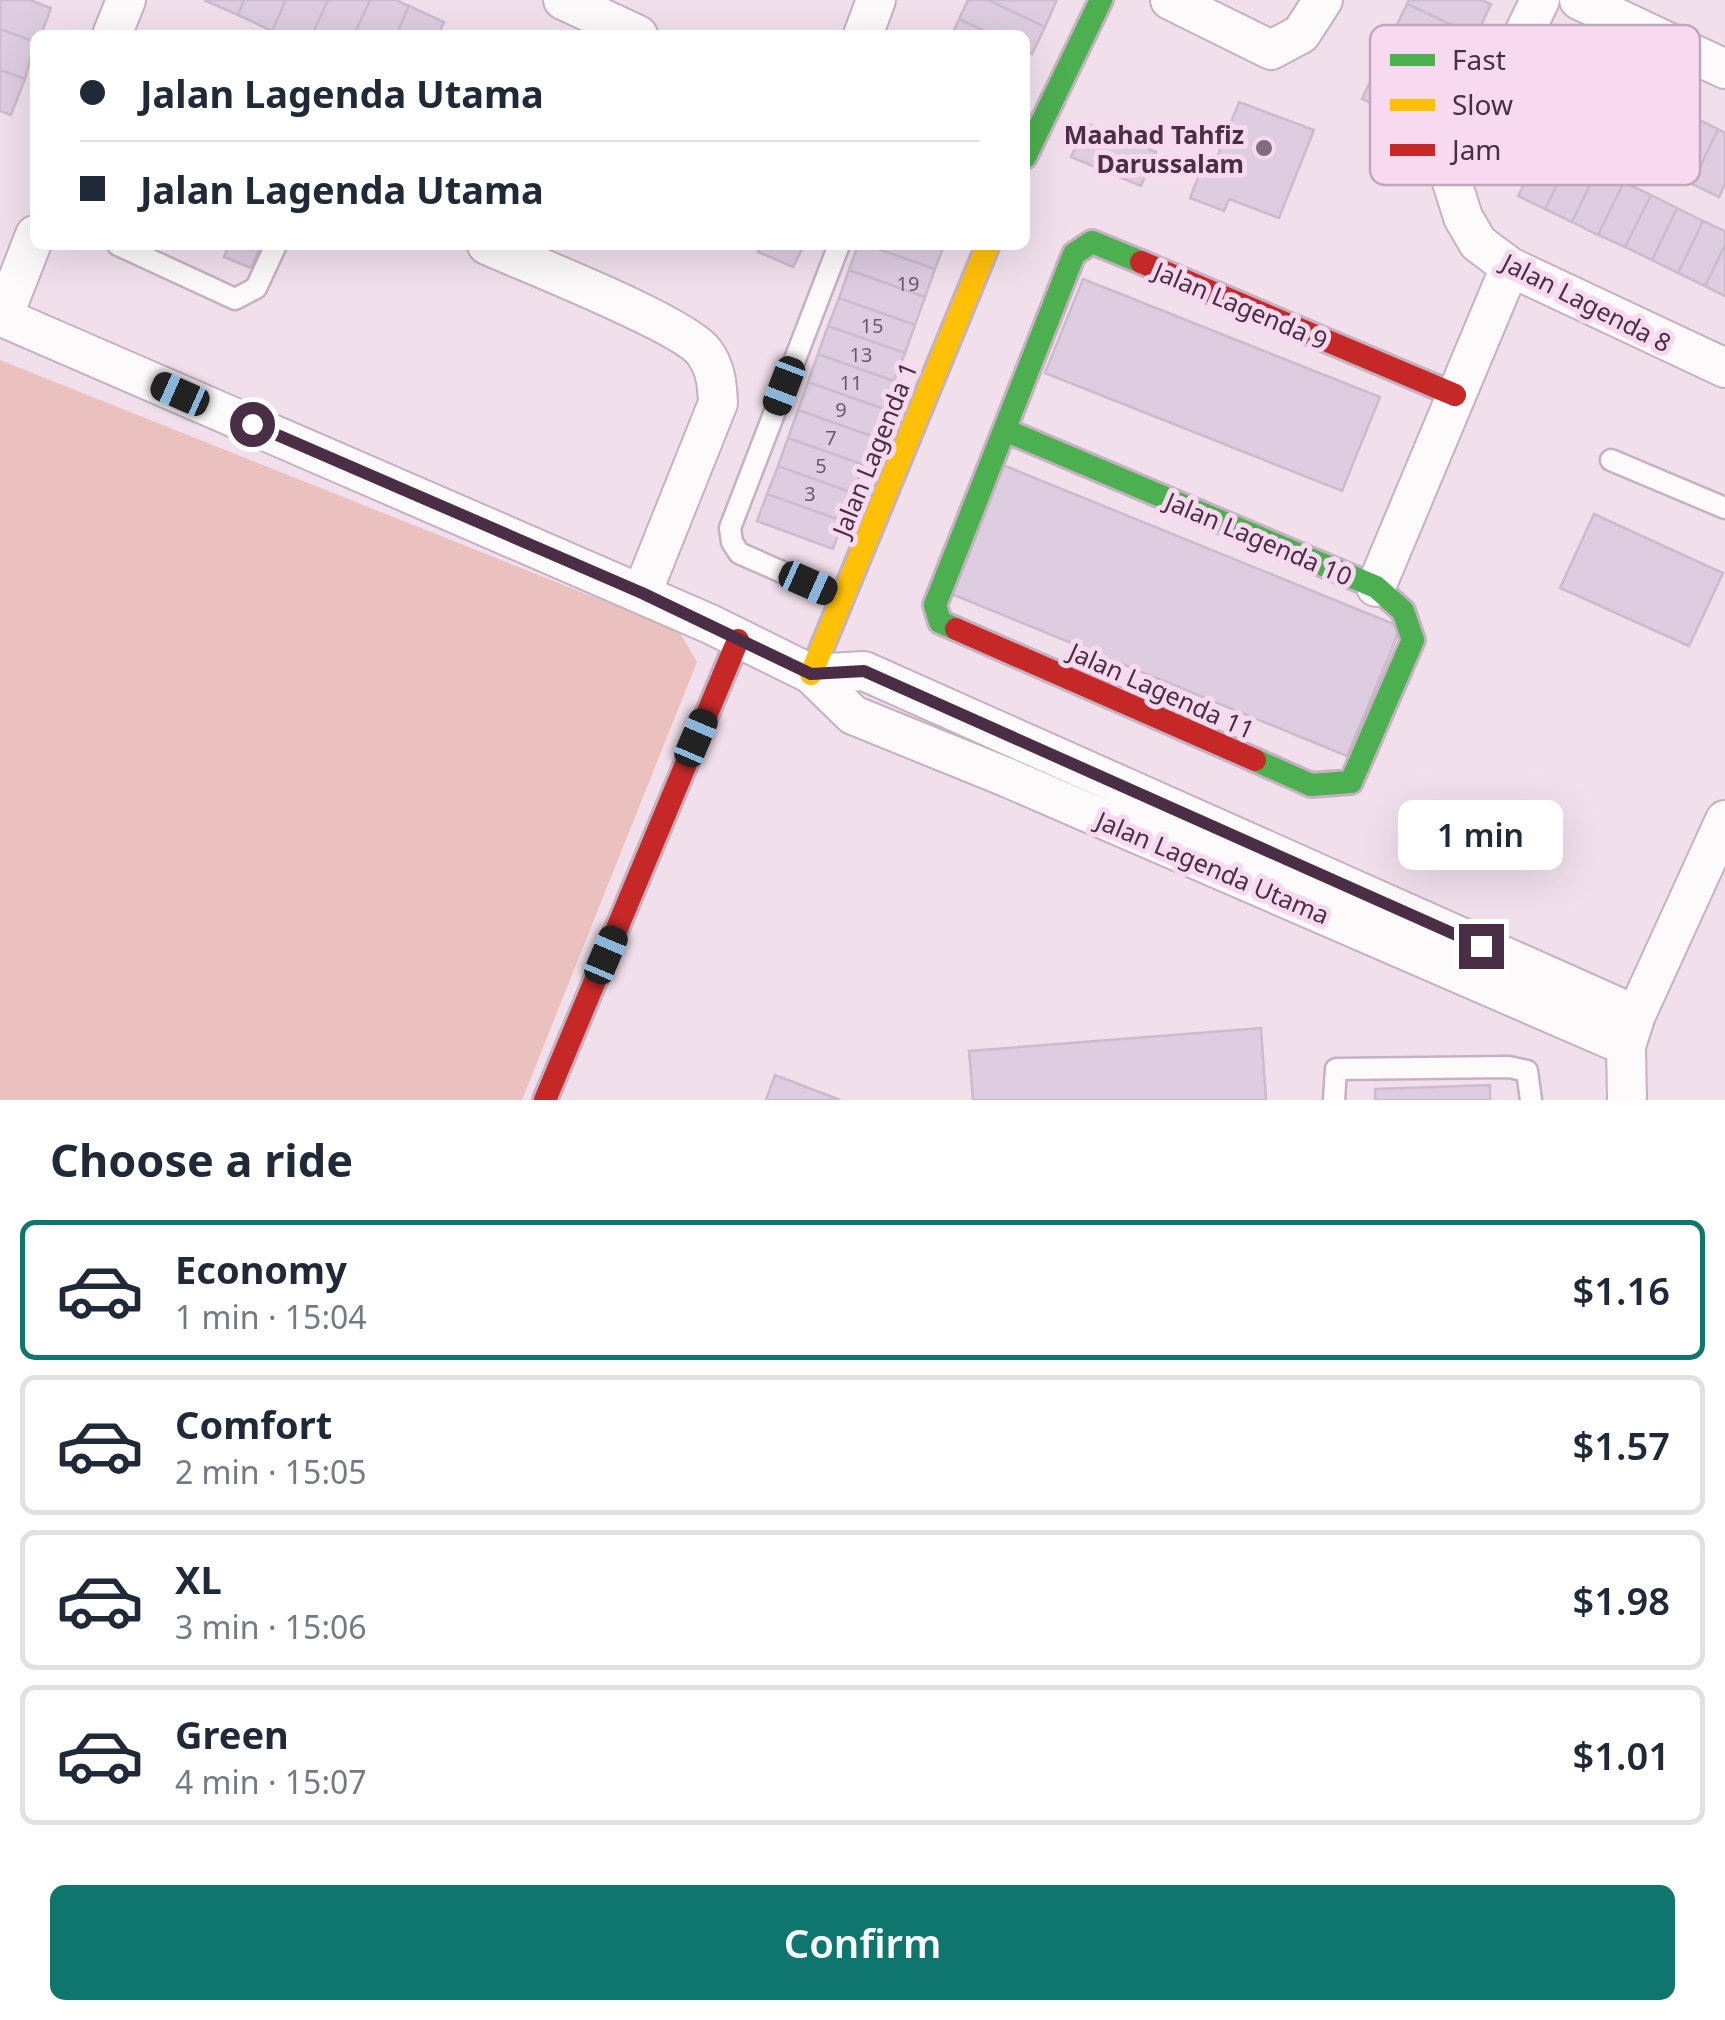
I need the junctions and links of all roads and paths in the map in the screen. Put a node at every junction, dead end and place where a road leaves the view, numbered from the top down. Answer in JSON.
{"nodes":[{"id":1,"x":126,"y":0,"type":"edge"},
{"id":2,"x":563,"y":0,"type":"edge"},
{"id":3,"x":1101,"y":0,"type":"edge"},
{"id":4,"x":1170,"y":0,"type":"edge"},
{"id":5,"x":1323,"y":0,"type":"edge"},
{"id":6,"x":1540,"y":0,"type":"edge"},
{"id":7,"x":1579,"y":0,"type":"edge"},
{"id":8,"x":1528,"y":25,"type":"edge"},
{"id":9,"x":1632,"y":25,"type":"edge"},
{"id":10,"x":114,"y":30,"type":"edge"},
{"id":11,"x":627,"y":30,"type":"edge"},
{"id":12,"x":1700,"y":57,"type":"edge"},
{"id":13,"x":1725,"y":69,"type":"edge"},
{"id":14,"x":1030,"y":147,"type":"edge"},
{"id":15,"x":1453,"y":185,"type":"edge"},
{"id":16,"x":30,"y":247,"type":"edge"},
{"id":17,"x":129,"y":250,"type":"edge"},
{"id":18,"x":274,"y":250,"type":"edge"},
{"id":19,"x":498,"y":250,"type":"edge"},
{"id":20,"x":837,"y":250,"type":"edge"},
{"id":21,"x":986,"y":250,"type":"edge"},
{"id":22,"x":1510,"y":267,"type":"junction"},
{"id":23,"x":2,"y":317,"type":"edge"},
{"id":24,"x":1725,"y":368,"type":"edge"},
{"id":25,"x":1455,"y":395,"type":"junction"},
{"id":26,"x":1007,"y":431,"type":"junction"},
{"id":27,"x":1610,"y":460,"type":"dead end"},
{"id":28,"x":1725,"y":508,"type":"edge"},
{"id":29,"x":1376,"y":587,"type":"junction"},
{"id":30,"x":642,"y":593,"type":"junction"},
{"id":31,"x":842,"y":598,"type":"junction"},
{"id":32,"x":738,"y":640,"type":"junction"},
{"id":33,"x":811,"y":674,"type":"junction"},
{"id":34,"x":1725,"y":820,"type":"edge"},
{"id":35,"x":1631,"y":1030,"type":"junction"},
{"id":36,"x":545,"y":1100,"type":"edge"},
{"id":37,"x":1334,"y":1100,"type":"edge"},
{"id":38,"x":1531,"y":1100,"type":"edge"},
{"id":39,"x":1626,"y":1100,"type":"edge"}],
"edges":[{"from":1,"to":10,"type":"street"},
{"from":2,"to":11,"type":"street"},
{"from":3,"to":14,"type":"street"},
{"from":4,"to":5,"type":"street"},
{"from":6,"to":8,"type":"street","name":"Jalan Lagenda 8"},
{"from":7,"to":9,"type":"street"},
{"from":12,"to":13,"type":"street"},
{"from":15,"to":22,"type":"street","name":"Jalan Lagenda 8"},
{"from":16,"to":23,"type":"street"},
{"from":17,"to":18,"type":"lane"},
{"from":19,"to":30,"type":"street"},
{"from":20,"to":31,"type":"lane"},
{"from":21,"to":31,"type":"street","name":"Jalan Lagenda 1"},
{"from":22,"to":24,"type":"street","name":"Jalan Lagenda 8"},
{"from":22,"to":25,"type":"street"},
{"from":23,"to":30,"type":"street","name":"Jalan Lagenda Utama"},
{"from":25,"to":26,"type":"street","name":"Jalan Lagenda 9"},
{"from":25,"to":29,"type":"street","name":"Jalan Lagenda 10"},
{"from":26,"to":29,"type":"street","name":"Jalan Lagenda 10"},
{"from":26,"to":29,"type":"street","name":"Jalan Lagenda 11"},
{"from":27,"to":28,"type":"lane"},
{"from":30,"to":32,"type":"street","name":"Jalan Lagenda Utama"},
{"from":31,"to":33,"type":"street","name":"Jalan Lagenda 1"},
{"from":32,"to":33,"type":"street","name":"Jalan Lagenda Utama"},
{"from":32,"to":36,"type":"street"},
{"from":33,"to":35,"type":"street","name":"Jalan Lagenda Utama"},
{"from":34,"to":35,"type":"street"},
{"from":35,"to":39,"type":"street"},
{"from":37,"to":38,"type":"lane"}]}
